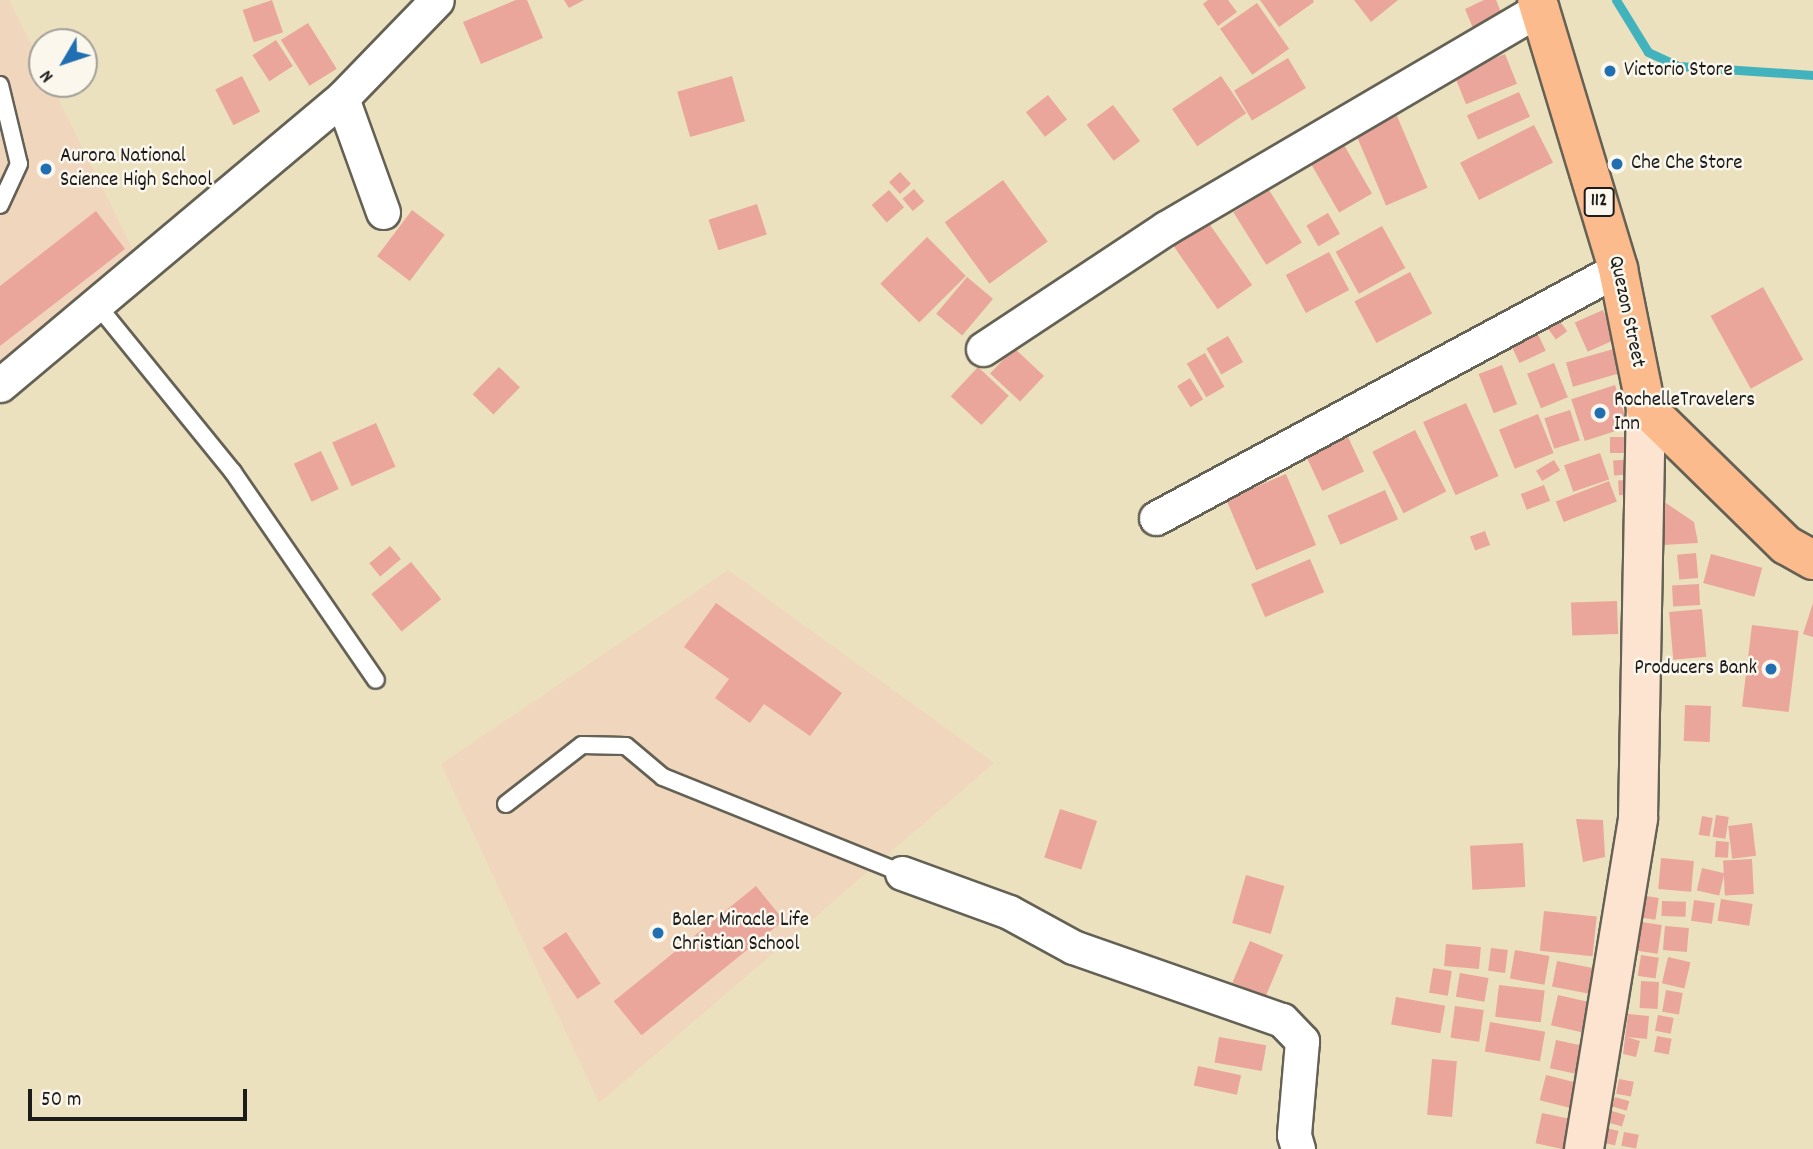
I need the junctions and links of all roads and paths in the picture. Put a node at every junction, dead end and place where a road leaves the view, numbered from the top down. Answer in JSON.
{"nodes":[{"id":1,"x":437,"y":0,"type":"edge"},
{"id":2,"x":1539,"y":4,"type":"edge"},
{"id":3,"x":0,"y":85,"type":"edge"},
{"id":4,"x":342,"y":98,"type":"junction"},
{"id":5,"x":0,"y":205,"type":"edge"},
{"id":6,"x":383,"y":212,"type":"dead end"},
{"id":7,"x":1618,"y":269,"type":"junction"},
{"id":8,"x":98,"y":306,"type":"junction"},
{"id":9,"x":982,"y":349,"type":"dead end"},
{"id":10,"x":0,"y":386,"type":"edge"},
{"id":11,"x":1646,"y":408,"type":"junction"},
{"id":12,"x":1156,"y":518,"type":"dead end"},
{"id":13,"x":1813,"y":560,"type":"edge"},
{"id":14,"x":376,"y":680,"type":"dead end"},
{"id":15,"x":506,"y":804,"type":"dead end"},
{"id":16,"x":902,"y":873,"type":"joint"},
{"id":17,"x":1298,"y":1149,"type":"edge"},
{"id":18,"x":1584,"y":1149,"type":"edge"}],
"edges":[{"from":1,"to":4,"type":"street"},
{"from":2,"to":7,"type":"main road","name":"Quezon Street","number":"112"},
{"from":2,"to":9,"type":"street"},
{"from":3,"to":5,"type":"lane"},
{"from":4,"to":6,"type":"street"},
{"from":4,"to":8,"type":"street"},
{"from":7,"to":11,"type":"main road","name":"Quezon Street","number":"112"},
{"from":7,"to":12,"type":"street"},
{"from":8,"to":10,"type":"street"},
{"from":8,"to":14,"type":"lane"},
{"from":11,"to":13,"type":"main road"},
{"from":11,"to":18,"type":"street"},
{"from":15,"to":16,"type":"lane"},
{"from":16,"to":17,"type":"street"}]}
